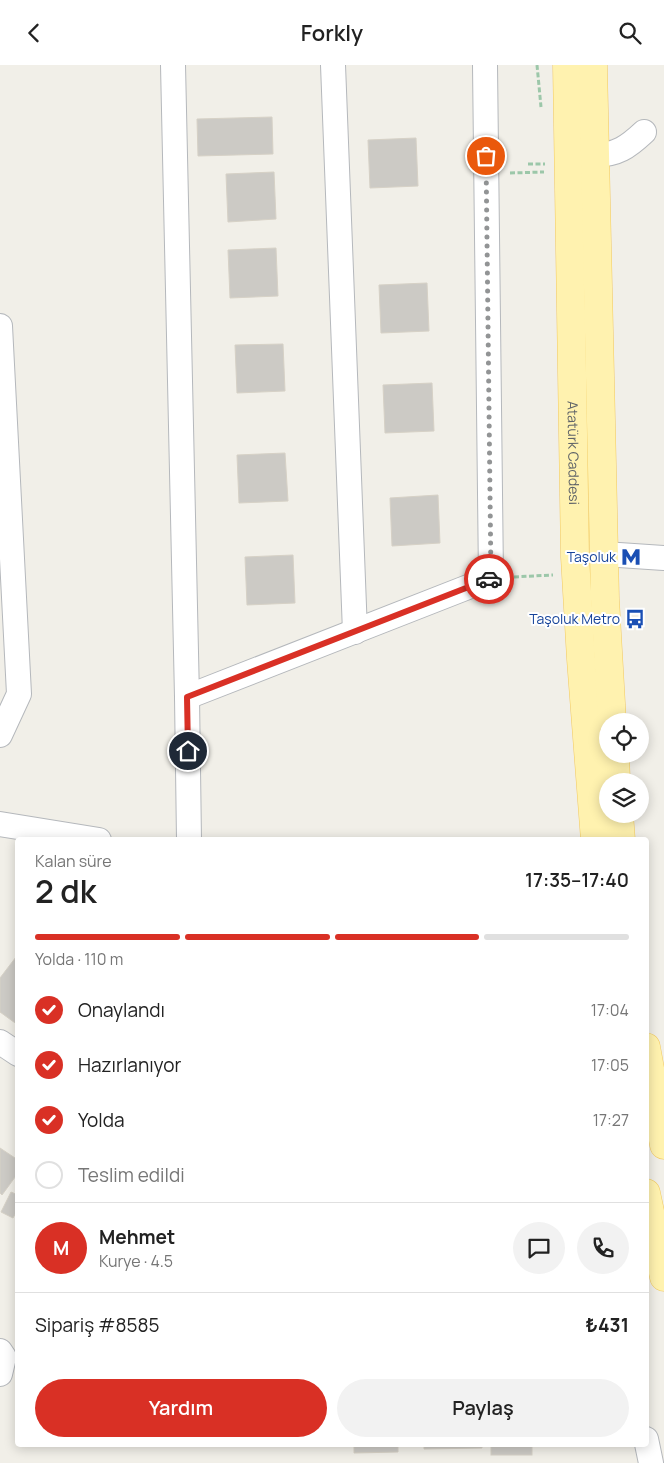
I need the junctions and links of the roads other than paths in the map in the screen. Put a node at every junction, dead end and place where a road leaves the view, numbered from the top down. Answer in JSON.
{"nodes":[{"id":1,"x":173,"y":65,"type":"edge"},
{"id":2,"x":333,"y":65,"type":"edge"},
{"id":3,"x":485,"y":65,"type":"edge"},
{"id":4,"x":568,"y":65,"type":"edge"},
{"id":5,"x":593,"y":65,"type":"edge"},
{"id":6,"x":644,"y":132,"type":"dead end"},
{"id":7,"x":594,"y":155,"type":"junction"},
{"id":8,"x":0,"y":327,"type":"edge"},
{"id":9,"x":604,"y":554,"type":"junction"},
{"id":10,"x":664,"y":558,"type":"edge"},
{"id":11,"x":355,"y":632,"type":"junction"},
{"id":12,"x":187,"y":697,"type":"junction"},
{"id":13,"x":612,"y":713,"type":"edge"},
{"id":14,"x":0,"y":735,"type":"edge"},
{"id":15,"x":620,"y":823,"type":"edge"},
{"id":16,"x":0,"y":824,"type":"edge"},
{"id":17,"x":80,"y":837,"type":"edge"},
{"id":18,"x":189,"y":837,"type":"edge"},
{"id":19,"x":595,"y":837,"type":"edge"},
{"id":20,"x":621,"y":837,"type":"edge"},
{"id":21,"x":0,"y":1042,"type":"edge"},
{"id":22,"x":15,"y":1052,"type":"edge"},
{"id":23,"x":649,"y":1063,"type":"edge"},
{"id":24,"x":664,"y":1145,"type":"edge"},
{"id":25,"x":649,"y":1207,"type":"edge"},
{"id":26,"x":664,"y":1277,"type":"edge"},
{"id":27,"x":648,"y":1447,"type":"edge"},
{"id":28,"x":651,"y":1463,"type":"edge"}],
"edges":[{"from":1,"to":12,"type":"street"},
{"from":2,"to":11,"type":"street"},
{"from":3,"to":11,"type":"street"},
{"from":4,"to":19,"type":"main road","name":"Atatürk Caddesi"},
{"from":5,"to":7,"type":"main road","name":"Atatürk Caddesi"},
{"from":6,"to":7,"type":"street"},
{"from":7,"to":9,"type":"main road","name":"Atatürk Caddesi"},
{"from":8,"to":14,"type":"street"},
{"from":9,"to":10,"type":"street"},
{"from":9,"to":13,"type":"main road","name":"Atatürk Caddesi"},
{"from":11,"to":12,"type":"street"},
{"from":12,"to":18,"type":"street"},
{"from":15,"to":20,"type":"main road"},
{"from":16,"to":17,"type":"street"},
{"from":21,"to":22,"type":"street"},
{"from":23,"to":24,"type":"main road"},
{"from":25,"to":26,"type":"main road"},
{"from":27,"to":28,"type":"street"}]}
